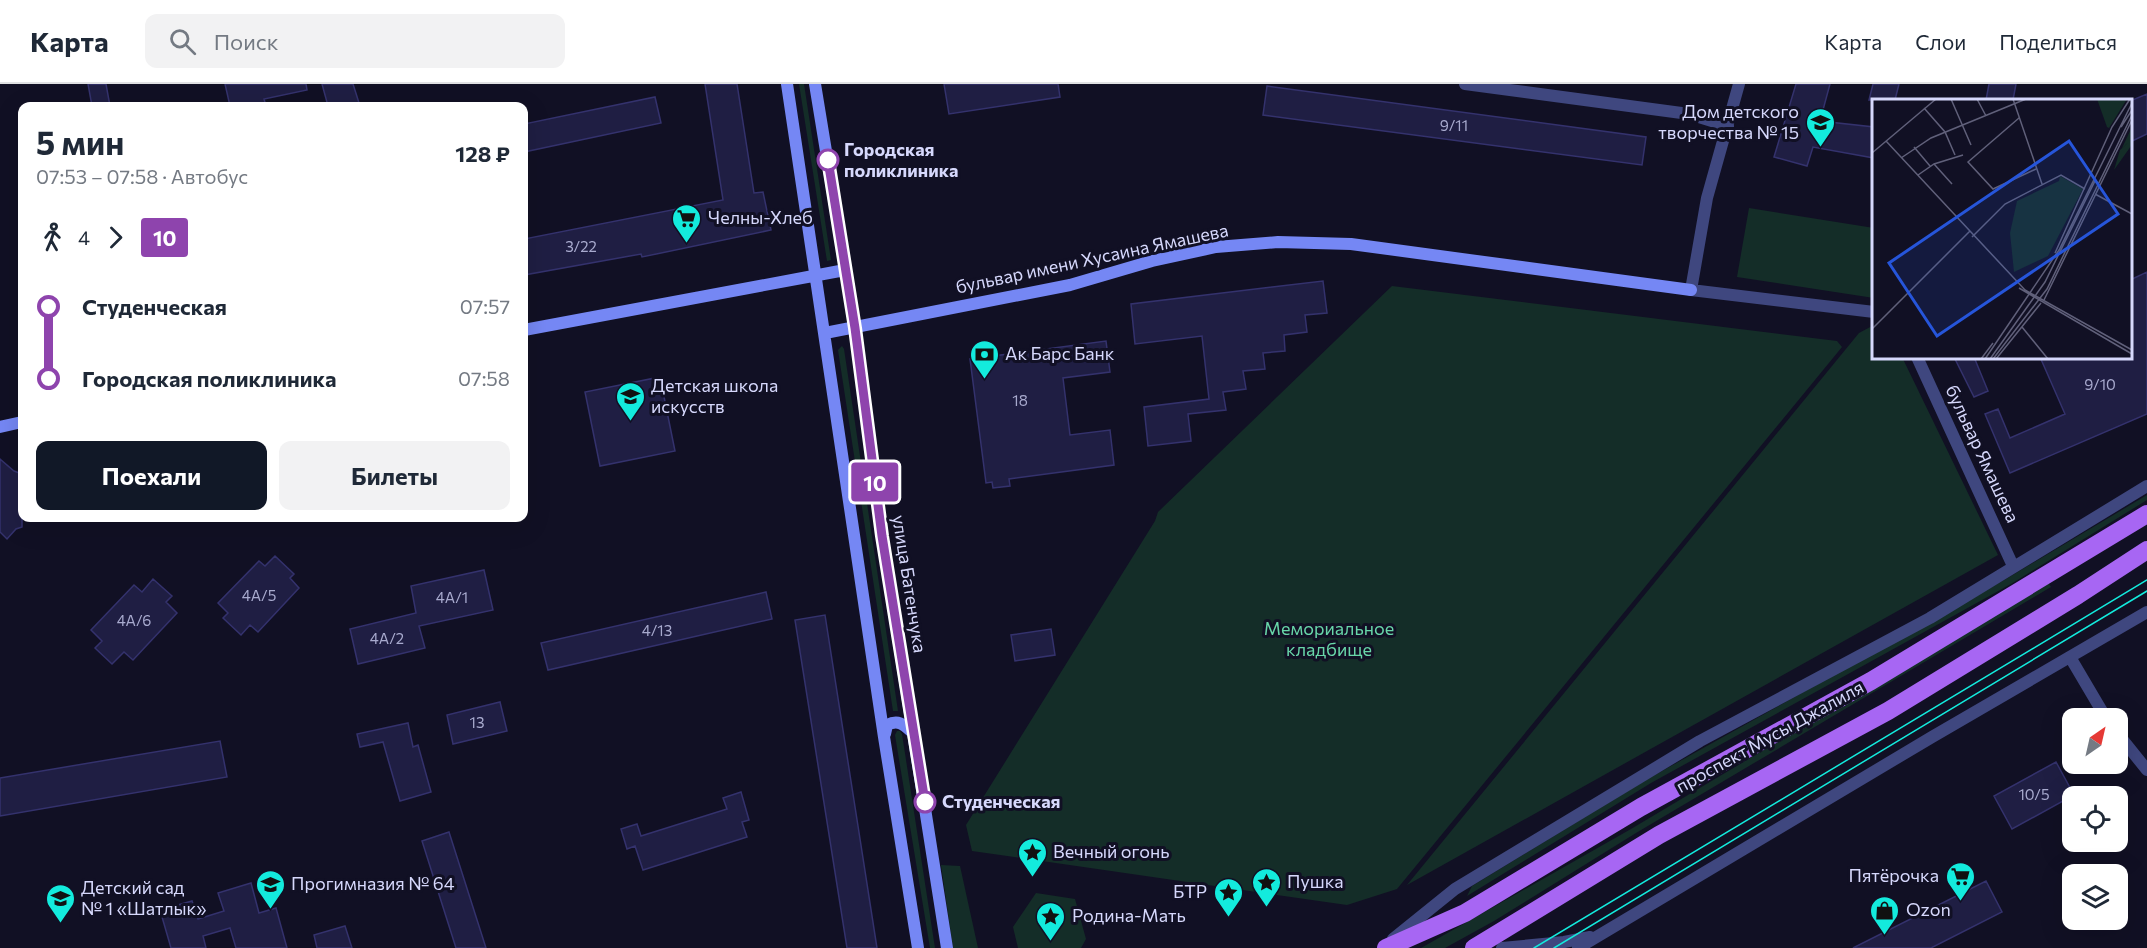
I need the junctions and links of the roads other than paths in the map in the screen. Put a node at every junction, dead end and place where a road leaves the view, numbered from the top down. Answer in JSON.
{"nodes":[{"id":1,"x":787,"y":84,"type":"edge"},
{"id":2,"x":815,"y":84,"type":"edge"},
{"id":3,"x":1465,"y":84,"type":"edge"},
{"id":4,"x":1739,"y":84,"type":"edge"},
{"id":5,"x":1728,"y":126,"type":"junction"},
{"id":6,"x":845,"y":270,"type":"junction"},
{"id":7,"x":815,"y":276,"type":"junction"},
{"id":8,"x":1691,"y":290,"type":"junction"},
{"id":9,"x":1872,"y":312,"type":"edge"},
{"id":10,"x":855,"y":328,"type":"junction"},
{"id":11,"x":528,"y":329,"type":"edge"},
{"id":12,"x":825,"y":333,"type":"junction"},
{"id":13,"x":1917,"y":358,"type":"edge"},
{"id":14,"x":18,"y":424,"type":"edge"},
{"id":15,"x":0,"y":427,"type":"edge"},
{"id":16,"x":2147,"y":486,"type":"edge"},
{"id":17,"x":2147,"y":514,"type":"edge"},
{"id":18,"x":2147,"y":550,"type":"edge"},
{"id":19,"x":2013,"y":567,"type":"junction"},
{"id":20,"x":2147,"y":612,"type":"edge"},
{"id":21,"x":2070,"y":657,"type":"junction"},
{"id":22,"x":2100,"y":708,"type":"edge"},
{"id":23,"x":913,"y":733,"type":"junction"},
{"id":24,"x":884,"y":736,"type":"junction"},
{"id":25,"x":2128,"y":746,"type":"edge"},
{"id":26,"x":2147,"y":770,"type":"edge"},
{"id":27,"x":1599,"y":935,"type":"junction"},
{"id":28,"x":918,"y":948,"type":"edge"},
{"id":29,"x":947,"y":948,"type":"edge"},
{"id":30,"x":1384,"y":948,"type":"edge"},
{"id":31,"x":1474,"y":948,"type":"edge"},
{"id":32,"x":1502,"y":948,"type":"edge"},
{"id":33,"x":1578,"y":948,"type":"edge"}],
"edges":[{"from":1,"to":7,"type":"main road"},
{"from":2,"to":6,"type":"main road","name":"улица Батенчука"},
{"from":3,"to":5,"type":"street"},
{"from":4,"to":5,"type":"street"},
{"from":5,"to":8,"type":"street"},
{"from":6,"to":7,"type":"main road"},
{"from":6,"to":10,"type":"main road","name":"улица Батенчука"},
{"from":7,"to":11,"type":"main road"},
{"from":7,"to":12,"type":"main road"},
{"from":8,"to":9,"type":"street"},
{"from":8,"to":10,"type":"main road","name":"бульвар имени Хусаина Ямашева"},
{"from":10,"to":12,"type":"main road","name":"бульвар имени Хусаина Ямашева"},
{"from":10,"to":23,"type":"main road","name":"улица Батенчука"},
{"from":12,"to":24,"type":"main road"},
{"from":13,"to":19,"type":"street","name":"бульвар Ямашева"},
{"from":14,"to":15,"type":"main road"},
{"from":16,"to":19,"type":"street"},
{"from":17,"to":30,"type":"main road","name":"проспект Мусы Джалиля"},
{"from":18,"to":31,"type":"main road","name":"проспект Мусы Джалиля"},
{"from":19,"to":30,"type":"street"},
{"from":20,"to":21,"type":"street"},
{"from":21,"to":22,"type":"street"},
{"from":21,"to":27,"type":"street"},
{"from":23,"to":24,"type":"main road"},
{"from":23,"to":29,"type":"main road","name":"улица Батенчука"},
{"from":24,"to":28,"type":"main road"},
{"from":25,"to":26,"type":"street"},
{"from":27,"to":32,"type":"street"},
{"from":27,"to":33,"type":"street"}]}
